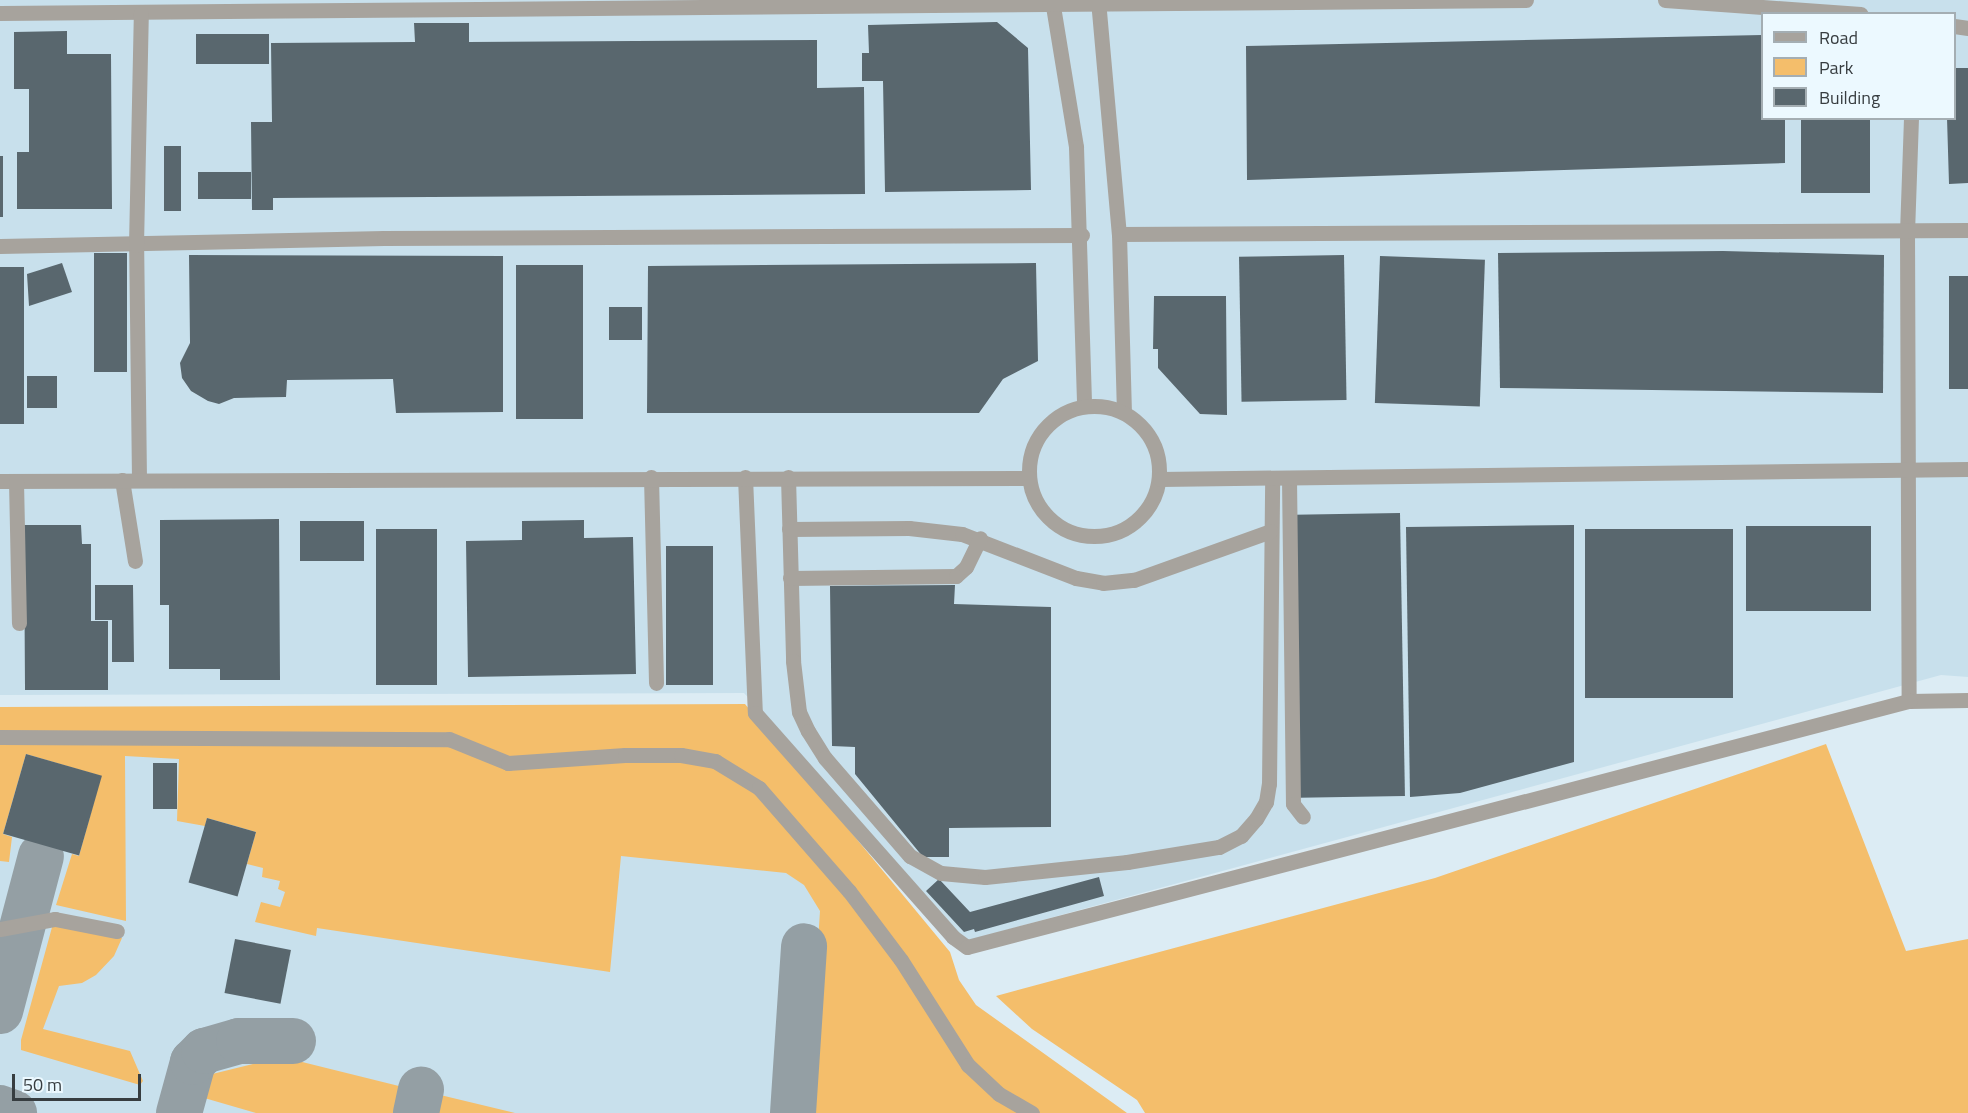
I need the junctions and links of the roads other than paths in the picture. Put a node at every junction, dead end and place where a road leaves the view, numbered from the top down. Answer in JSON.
{"nodes":[{"id":1,"x":1526,"y":0,"type":"edge"},
{"id":2,"x":1665,"y":0,"type":"edge"},
{"id":3,"x":1053,"y":2,"type":"edge"},
{"id":4,"x":1098,"y":2,"type":"edge"},
{"id":5,"x":1833,"y":12,"type":"edge"},
{"id":6,"x":0,"y":13,"type":"edge"},
{"id":7,"x":141,"y":13,"type":"junction"},
{"id":8,"x":1911,"y":120,"type":"edge"},
{"id":9,"x":1907,"y":230,"type":"junction"},
{"id":10,"x":1968,"y":230,"type":"edge"},
{"id":11,"x":1119,"y":234,"type":"junction"},
{"id":12,"x":1082,"y":235,"type":"junction"},
{"id":13,"x":136,"y":245,"type":"junction"},
{"id":14,"x":0,"y":246,"type":"edge"},
{"id":15,"x":1084,"y":406,"type":"junction"},
{"id":16,"x":1124,"y":412,"type":"junction"},
{"id":17,"x":1909,"y":469,"type":"junction"},
{"id":18,"x":1968,"y":469,"type":"edge"},
{"id":19,"x":651,"y":477,"type":"junction"},
{"id":20,"x":745,"y":477,"type":"junction"},
{"id":21,"x":788,"y":477,"type":"junction"},
{"id":22,"x":1029,"y":478,"type":"junction"},
{"id":23,"x":1272,"y":478,"type":"junction"},
{"id":24,"x":1289,"y":478,"type":"junction"},
{"id":25,"x":139,"y":479,"type":"junction"},
{"id":26,"x":1160,"y":479,"type":"junction"},
{"id":27,"x":122,"y":480,"type":"junction"},
{"id":28,"x":0,"y":481,"type":"edge"},
{"id":29,"x":16,"y":481,"type":"junction"},
{"id":30,"x":789,"y":529,"type":"junction"},
{"id":31,"x":1271,"y":531,"type":"junction"},
{"id":32,"x":980,"y":538,"type":"junction"},
{"id":33,"x":135,"y":561,"type":"dead end"},
{"id":34,"x":790,"y":578,"type":"junction"},
{"id":35,"x":19,"y":623,"type":"dead end"},
{"id":36,"x":656,"y":683,"type":"dead end"},
{"id":37,"x":1968,"y":699,"type":"edge"},
{"id":38,"x":1909,"y":701,"type":"junction"},
{"id":39,"x":0,"y":737,"type":"edge"},
{"id":40,"x":1303,"y":817,"type":"dead end"},
{"id":41,"x":0,"y":930,"type":"edge"},
{"id":42,"x":117,"y":931,"type":"dead end"},
{"id":43,"x":1032,"y":1113,"type":"edge"}],
"edges":[{"from":1,"to":4,"type":"street"},
{"from":2,"to":5,"type":"street"},
{"from":3,"to":4,"type":"street"},
{"from":3,"to":7,"type":"street"},
{"from":3,"to":12,"type":"street"},
{"from":4,"to":11,"type":"street"},
{"from":6,"to":7,"type":"street"},
{"from":7,"to":13,"type":"street"},
{"from":8,"to":9,"type":"street"},
{"from":9,"to":10,"type":"street"},
{"from":9,"to":11,"type":"street"},
{"from":9,"to":17,"type":"street"},
{"from":11,"to":16,"type":"street"},
{"from":12,"to":13,"type":"street"},
{"from":12,"to":15,"type":"street"},
{"from":13,"to":14,"type":"street"},
{"from":13,"to":25,"type":"street"},
{"from":15,"to":16,"type":"street"},
{"from":15,"to":22,"type":"street"},
{"from":16,"to":26,"type":"street"},
{"from":17,"to":18,"type":"street"},
{"from":17,"to":24,"type":"street"},
{"from":17,"to":38,"type":"street"},
{"from":19,"to":20,"type":"street"},
{"from":19,"to":25,"type":"street"},
{"from":19,"to":36,"type":"street"},
{"from":20,"to":21,"type":"street"},
{"from":20,"to":38,"type":"street"},
{"from":21,"to":22,"type":"street"},
{"from":21,"to":30,"type":"street"},
{"from":22,"to":26,"type":"street"},
{"from":23,"to":24,"type":"street"},
{"from":23,"to":26,"type":"street"},
{"from":23,"to":31,"type":"street"},
{"from":24,"to":40,"type":"street"},
{"from":25,"to":27,"type":"street"},
{"from":27,"to":29,"type":"street"},
{"from":27,"to":33,"type":"street"},
{"from":28,"to":29,"type":"street"},
{"from":29,"to":35,"type":"street"},
{"from":30,"to":32,"type":"street"},
{"from":30,"to":34,"type":"street"},
{"from":31,"to":32,"type":"street"},
{"from":31,"to":34,"type":"street"},
{"from":32,"to":34,"type":"street"},
{"from":37,"to":38,"type":"street"},
{"from":39,"to":43,"type":"street"},
{"from":41,"to":42,"type":"street"}]}
